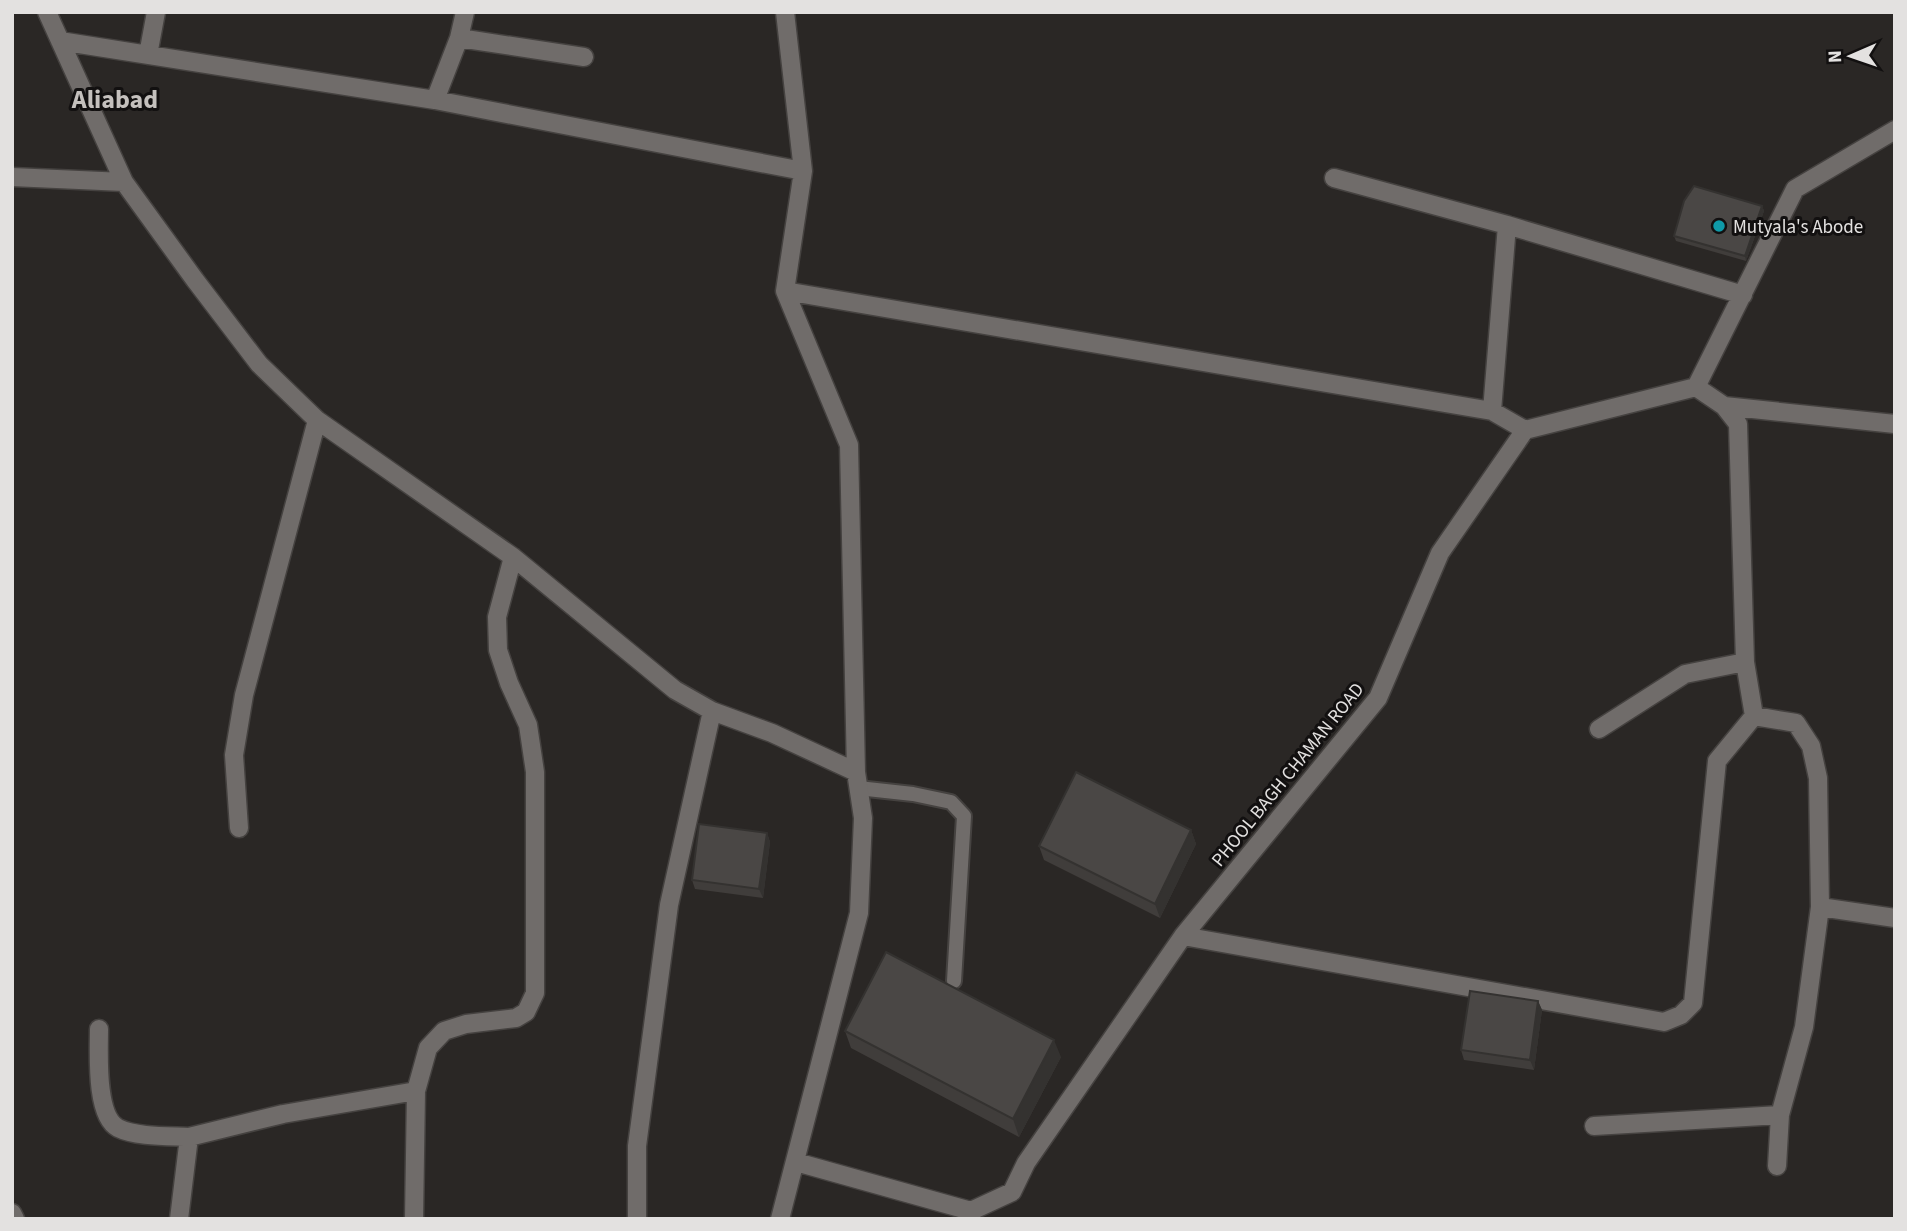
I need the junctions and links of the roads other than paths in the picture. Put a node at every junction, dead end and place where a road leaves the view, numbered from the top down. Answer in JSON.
{"nodes":[{"id":1,"x":47,"y":12,"type":"edge"},
{"id":2,"x":156,"y":12,"type":"edge"},
{"id":3,"x":465,"y":12,"type":"edge"},
{"id":4,"x":785,"y":12,"type":"edge"},
{"id":5,"x":459,"y":38,"type":"junction"},
{"id":6,"x":60,"y":41,"type":"junction"},
{"id":7,"x":148,"y":55,"type":"junction"},
{"id":8,"x":584,"y":57,"type":"dead end"},
{"id":9,"x":435,"y":100,"type":"junction"},
{"id":10,"x":1895,"y":131,"type":"edge"},
{"id":11,"x":803,"y":171,"type":"junction"},
{"id":12,"x":12,"y":177,"type":"edge"},
{"id":13,"x":1334,"y":178,"type":"dead end"},
{"id":14,"x":124,"y":182,"type":"junction"},
{"id":15,"x":1507,"y":225,"type":"junction"},
{"id":16,"x":785,"y":291,"type":"junction"},
{"id":17,"x":1743,"y":295,"type":"junction"},
{"id":18,"x":1696,"y":387,"type":"junction"},
{"id":19,"x":1724,"y":406,"type":"junction"},
{"id":20,"x":1492,"y":411,"type":"junction"},
{"id":21,"x":317,"y":420,"type":"junction"},
{"id":22,"x":1895,"y":424,"type":"edge"},
{"id":23,"x":1525,"y":430,"type":"junction"},
{"id":24,"x":513,"y":557,"type":"junction"},
{"id":25,"x":1745,"y":662,"type":"junction"},
{"id":26,"x":712,"y":711,"type":"junction"},
{"id":27,"x":1754,"y":716,"type":"junction"},
{"id":28,"x":1599,"y":729,"type":"dead end"},
{"id":29,"x":857,"y":780,"type":"junction"},
{"id":30,"x":240,"y":828,"type":"dead end"},
{"id":31,"x":1820,"y":907,"type":"junction"},
{"id":32,"x":1895,"y":918,"type":"edge"},
{"id":33,"x":1184,"y":936,"type":"junction"},
{"id":34,"x":954,"y":981,"type":"dead end"},
{"id":35,"x":99,"y":1029,"type":"dead end"},
{"id":36,"x":416,"y":1091,"type":"junction"},
{"id":37,"x":1780,"y":1115,"type":"junction"},
{"id":38,"x":1594,"y":1126,"type":"dead end"},
{"id":39,"x":189,"y":1137,"type":"junction"},
{"id":40,"x":796,"y":1161,"type":"junction"},
{"id":41,"x":1777,"y":1166,"type":"dead end"},
{"id":42,"x":12,"y":1213,"type":"edge"},
{"id":43,"x":969,"y":1215,"type":"edge"},
{"id":44,"x":15,"y":1219,"type":"edge"},
{"id":45,"x":179,"y":1219,"type":"edge"},
{"id":46,"x":414,"y":1219,"type":"edge"},
{"id":47,"x":637,"y":1219,"type":"edge"},
{"id":48,"x":780,"y":1219,"type":"edge"}],
"edges":[{"from":1,"to":6,"type":"street"},
{"from":2,"to":7,"type":"street"},
{"from":3,"to":5,"type":"street"},
{"from":4,"to":11,"type":"street"},
{"from":5,"to":8,"type":"street"},
{"from":5,"to":9,"type":"street"},
{"from":6,"to":7,"type":"street"},
{"from":6,"to":14,"type":"street"},
{"from":7,"to":9,"type":"street"},
{"from":9,"to":11,"type":"street"},
{"from":10,"to":17,"type":"street"},
{"from":11,"to":16,"type":"street"},
{"from":12,"to":14,"type":"street"},
{"from":13,"to":15,"type":"street"},
{"from":14,"to":21,"type":"street"},
{"from":15,"to":17,"type":"street"},
{"from":15,"to":20,"type":"street"},
{"from":16,"to":20,"type":"street"},
{"from":16,"to":29,"type":"street"},
{"from":17,"to":18,"type":"street"},
{"from":18,"to":19,"type":"street"},
{"from":18,"to":23,"type":"street"},
{"from":19,"to":22,"type":"street"},
{"from":19,"to":25,"type":"street"},
{"from":20,"to":23,"type":"street"},
{"from":21,"to":24,"type":"street"},
{"from":21,"to":30,"type":"street"},
{"from":23,"to":33,"type":"street","name":"PHOOL BAGH CHAMAN ROAD"},
{"from":24,"to":26,"type":"street"},
{"from":24,"to":36,"type":"street"},
{"from":25,"to":27,"type":"street"},
{"from":25,"to":28,"type":"street"},
{"from":26,"to":29,"type":"street"},
{"from":26,"to":47,"type":"street"},
{"from":27,"to":31,"type":"street"},
{"from":27,"to":33,"type":"street"},
{"from":29,"to":34,"type":"lane"},
{"from":29,"to":40,"type":"street"},
{"from":31,"to":32,"type":"street"},
{"from":31,"to":37,"type":"street"},
{"from":33,"to":43,"type":"street","name":"PHOOL BAGH CHAMAN ROAD"},
{"from":35,"to":39,"type":"street"},
{"from":36,"to":39,"type":"street"},
{"from":36,"to":46,"type":"street"},
{"from":37,"to":38,"type":"street"},
{"from":37,"to":41,"type":"street"},
{"from":39,"to":45,"type":"street"},
{"from":40,"to":43,"type":"street","name":"PHOOL BAGH CHAMAN ROAD"},
{"from":40,"to":48,"type":"street"},
{"from":42,"to":44,"type":"street"}]}
